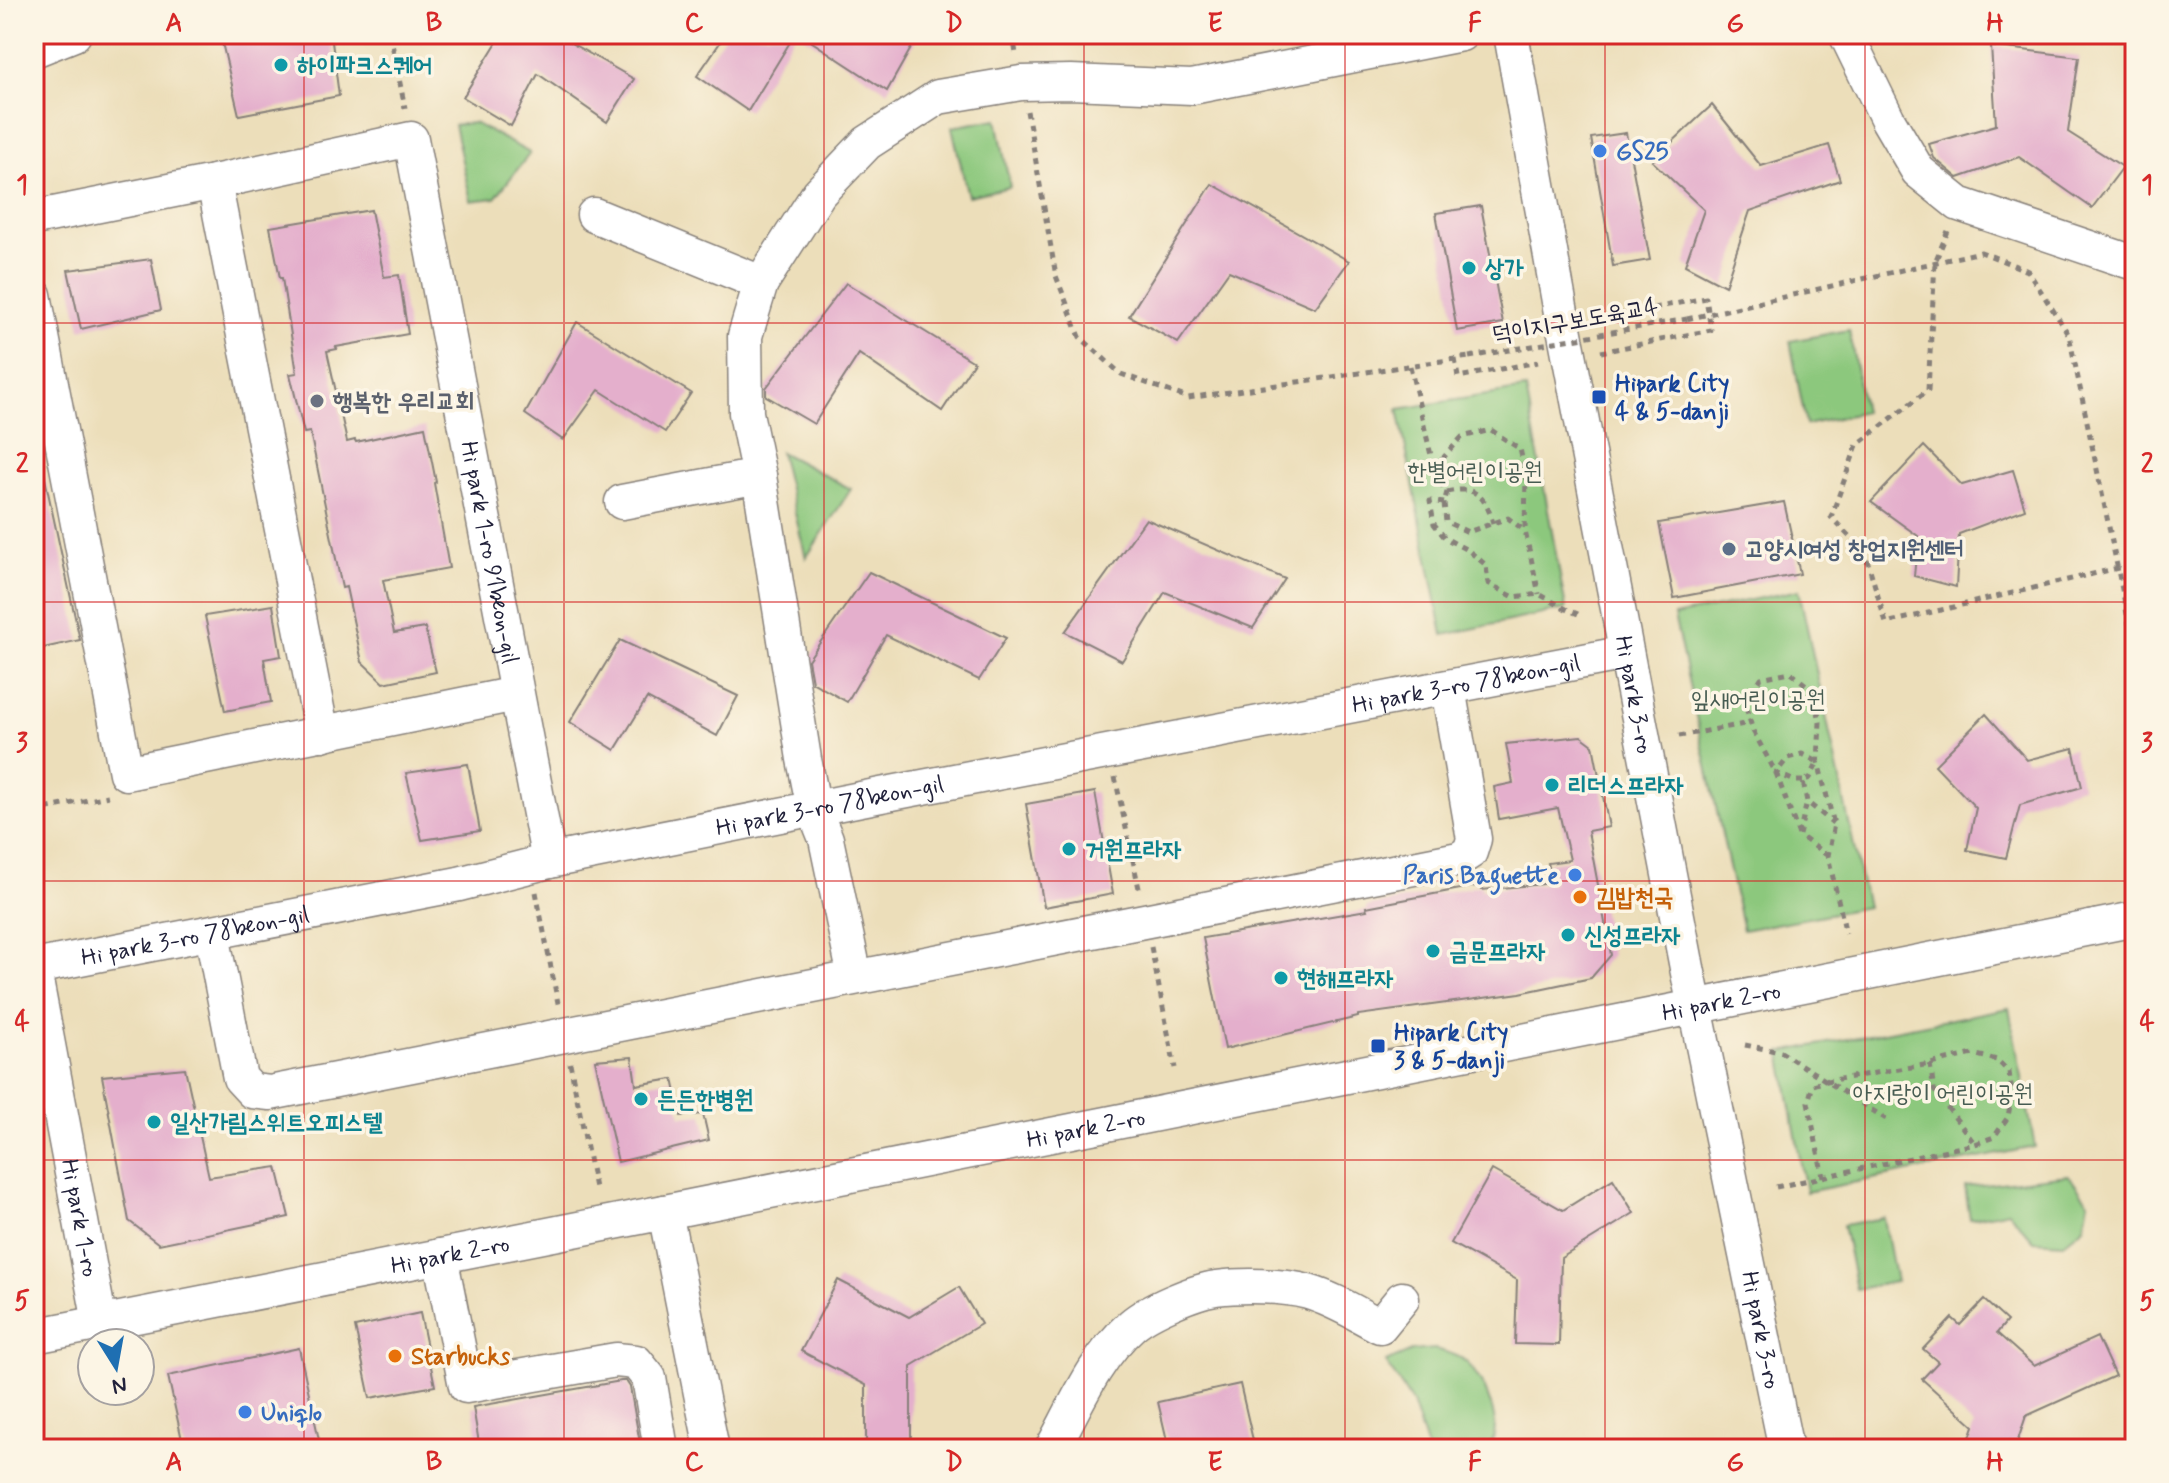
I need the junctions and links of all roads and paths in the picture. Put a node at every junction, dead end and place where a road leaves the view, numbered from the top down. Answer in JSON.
{"nodes":[{"id":1,"x":390,"y":34,"type":"edge"},
{"id":2,"x":1013,"y":34,"type":"edge"},
{"id":3,"x":1461,"y":34,"type":"edge"},
{"id":4,"x":1511,"y":34,"type":"edge"},
{"id":5,"x":1846,"y":34,"type":"edge"},
{"id":6,"x":1021,"y":83,"type":"junction"},
{"id":7,"x":405,"y":108,"type":"dead end"},
{"id":8,"x":214,"y":182,"type":"junction"},
{"id":9,"x":1959,"y":204,"type":"junction"},
{"id":10,"x":594,"y":215,"type":"dead end"},
{"id":11,"x":34,"y":218,"type":"edge"},
{"id":12,"x":2135,"y":259,"type":"edge"},
{"id":13,"x":1935,"y":262,"type":"junction"},
{"id":14,"x":761,"y":283,"type":"junction"},
{"id":15,"x":34,"y":295,"type":"edge"},
{"id":16,"x":1708,"y":314,"type":"junction"},
{"id":17,"x":1595,"y":319,"type":"dead end"},
{"id":18,"x":1601,"y":352,"type":"dead end"},
{"id":19,"x":1455,"y":359,"type":"junction"},
{"id":20,"x":1538,"y":362,"type":"dead end"},
{"id":21,"x":1410,"y":366,"type":"junction"},
{"id":22,"x":1434,"y":468,"type":"junction"},
{"id":23,"x":759,"y":476,"type":"junction"},
{"id":24,"x":1447,"y":492,"type":"junction"},
{"id":25,"x":622,"y":502,"type":"dead end"},
{"id":26,"x":1444,"y":503,"type":"junction"},
{"id":27,"x":1493,"y":523,"type":"junction"},
{"id":28,"x":1525,"y":531,"type":"junction"},
{"id":29,"x":2135,"y":566,"type":"edge"},
{"id":30,"x":2118,"y":568,"type":"junction"},
{"id":31,"x":1539,"y":594,"type":"junction"},
{"id":32,"x":1578,"y":614,"type":"dead end"},
{"id":33,"x":2135,"y":652,"type":"edge"},
{"id":34,"x":1626,"y":653,"type":"junction"},
{"id":35,"x":1448,"y":688,"type":"junction"},
{"id":36,"x":516,"y":694,"type":"junction"},
{"id":37,"x":1750,"y":723,"type":"junction"},
{"id":38,"x":322,"y":734,"type":"junction"},
{"id":39,"x":1679,"y":736,"type":"dead end"},
{"id":40,"x":1818,"y":762,"type":"junction"},
{"id":41,"x":1115,"y":773,"type":"dead end"},
{"id":42,"x":1776,"y":773,"type":"junction"},
{"id":43,"x":1803,"y":781,"type":"junction"},
{"id":44,"x":113,"y":795,"type":"dead end"},
{"id":45,"x":1807,"y":802,"type":"junction"},
{"id":46,"x":814,"y":809,"type":"junction"},
{"id":47,"x":34,"y":811,"type":"edge"},
{"id":48,"x":1834,"y":824,"type":"junction"},
{"id":49,"x":1799,"y":835,"type":"junction"},
{"id":50,"x":1828,"y":856,"type":"junction"},
{"id":51,"x":542,"y":876,"type":"junction"},
{"id":52,"x":1142,"y":905,"type":"dead end"},
{"id":53,"x":2135,"y":919,"type":"edge"},
{"id":54,"x":212,"y":934,"type":"junction"},
{"id":55,"x":1846,"y":934,"type":"dead end"},
{"id":56,"x":1148,"y":936,"type":"dead end"},
{"id":57,"x":34,"y":968,"type":"edge"},
{"id":58,"x":855,"y":977,"type":"junction"},
{"id":59,"x":1694,"y":1007,"type":"junction"},
{"id":60,"x":562,"y":1021,"type":"dead end"},
{"id":61,"x":1745,"y":1045,"type":"dead end"},
{"id":62,"x":568,"y":1050,"type":"dead end"},
{"id":63,"x":1930,"y":1064,"type":"junction"},
{"id":64,"x":1175,"y":1068,"type":"dead end"},
{"id":65,"x":1827,"y":1081,"type":"junction"},
{"id":66,"x":1886,"y":1119,"type":"dead end"},
{"id":67,"x":1975,"y":1144,"type":"junction"},
{"id":68,"x":1823,"y":1177,"type":"junction"},
{"id":69,"x":1776,"y":1187,"type":"dead end"},
{"id":70,"x":595,"y":1188,"type":"dead end"},
{"id":71,"x":665,"y":1212,"type":"junction"},
{"id":72,"x":440,"y":1256,"type":"junction"},
{"id":73,"x":1402,"y":1299,"type":"dead end"},
{"id":74,"x":100,"y":1323,"type":"junction"},
{"id":75,"x":34,"y":1336,"type":"edge"},
{"id":76,"x":661,"y":1449,"type":"edge"},
{"id":77,"x":712,"y":1449,"type":"edge"},
{"id":78,"x":1052,"y":1449,"type":"edge"},
{"id":79,"x":1786,"y":1449,"type":"edge"}],
"edges":[{"from":1,"to":7,"type":"path"},
{"from":2,"to":6,"type":"path","name":"덕이지구보도육교4"},
{"from":3,"to":6,"type":"street"},
{"from":4,"to":34,"type":"street","name":"Hi park 3-ro"},
{"from":5,"to":9,"type":"street"},
{"from":6,"to":14,"type":"street"},
{"from":6,"to":21,"type":"path","name":"덕이지구보도육교4"},
{"from":8,"to":11,"type":"street","name":"Hi park 1-ro 91beon-gil"},
{"from":8,"to":36,"type":"street","name":"Hi park 1-ro 91beon-gil"},
{"from":8,"to":38,"type":"street"},
{"from":9,"to":12,"type":"street"},
{"from":9,"to":13,"type":"path"},
{"from":10,"to":14,"type":"street"},
{"from":13,"to":16,"type":"path","name":"덕이지구보도육교4"},
{"from":13,"to":30,"type":"path","name":"덕이지구보도육교4"},
{"from":13,"to":30,"type":"path"},
{"from":14,"to":23,"type":"street"},
{"from":15,"to":38,"type":"street","name":"Hi park 1-ro 91beon-gil"},
{"from":16,"to":17,"type":"path"},
{"from":16,"to":18,"type":"path"},
{"from":16,"to":19,"type":"path","name":"덕이지구보도육교4","bridge":true},
{"from":19,"to":20,"type":"path"},
{"from":19,"to":21,"type":"path","name":"덕이지구보도육교4"},
{"from":21,"to":22,"type":"path"},
{"from":22,"to":24,"type":"path"},
{"from":22,"to":28,"type":"path"},
{"from":23,"to":25,"type":"street"},
{"from":23,"to":46,"type":"street"},
{"from":24,"to":26,"type":"path"},
{"from":24,"to":27,"type":"path"},
{"from":26,"to":27,"type":"path"},
{"from":26,"to":31,"type":"path"},
{"from":27,"to":28,"type":"path"},
{"from":28,"to":31,"type":"path"},
{"from":29,"to":30,"type":"path"},
{"from":30,"to":33,"type":"path","name":"덕이지구보도육교4"},
{"from":31,"to":32,"type":"path"},
{"from":34,"to":35,"type":"street","name":"Hi park 3-ro 78beon-gil"},
{"from":34,"to":59,"type":"street","name":"Hi park 3-ro"},
{"from":35,"to":46,"type":"street","name":"Hi park 3-ro 78beon-gil"},
{"from":35,"to":58,"type":"street"},
{"from":36,"to":38,"type":"street","name":"Hi park 1-ro 91beon-gil"},
{"from":36,"to":51,"type":"street","name":"Hi park 1-ro 91beon-gil"},
{"from":37,"to":39,"type":"path"},
{"from":37,"to":40,"type":"path"},
{"from":37,"to":42,"type":"path"},
{"from":40,"to":42,"type":"path"},
{"from":40,"to":43,"type":"path"},
{"from":40,"to":48,"type":"path"},
{"from":41,"to":52,"type":"path"},
{"from":42,"to":43,"type":"path"},
{"from":42,"to":49,"type":"path"},
{"from":43,"to":45,"type":"path"},
{"from":44,"to":47,"type":"path"},
{"from":45,"to":48,"type":"path"},
{"from":45,"to":49,"type":"path"},
{"from":46,"to":51,"type":"street","name":"Hi park 3-ro 78beon-gil"},
{"from":46,"to":58,"type":"street"},
{"from":48,"to":50,"type":"path"},
{"from":49,"to":50,"type":"path"},
{"from":50,"to":55,"type":"path"},
{"from":51,"to":54,"type":"street","name":"Hi park 3-ro 78beon-gil"},
{"from":51,"to":60,"type":"path"},
{"from":53,"to":59,"type":"street","name":"Hi park 2-ro"},
{"from":54,"to":57,"type":"street","name":"Hi park 3-ro 78beon-gil"},
{"from":54,"to":58,"type":"street"},
{"from":56,"to":64,"type":"path"},
{"from":57,"to":74,"type":"street","name":"Hi park 1-ro"},
{"from":59,"to":71,"type":"street","name":"Hi park 2-ro"},
{"from":59,"to":79,"type":"street","name":"Hi park 3-ro"},
{"from":61,"to":65,"type":"path"},
{"from":62,"to":70,"type":"path"},
{"from":63,"to":65,"type":"path"},
{"from":63,"to":67,"type":"path"},
{"from":63,"to":67,"type":"path"},
{"from":65,"to":66,"type":"path"},
{"from":65,"to":68,"type":"path"},
{"from":67,"to":68,"type":"path"},
{"from":68,"to":69,"type":"path"},
{"from":71,"to":72,"type":"street","name":"Hi park 2-ro"},
{"from":71,"to":77,"type":"street"},
{"from":72,"to":74,"type":"street","name":"Hi park 2-ro"},
{"from":72,"to":76,"type":"street"},
{"from":73,"to":78,"type":"street"},
{"from":74,"to":75,"type":"street","name":"Hi park 2-ro"}]}
